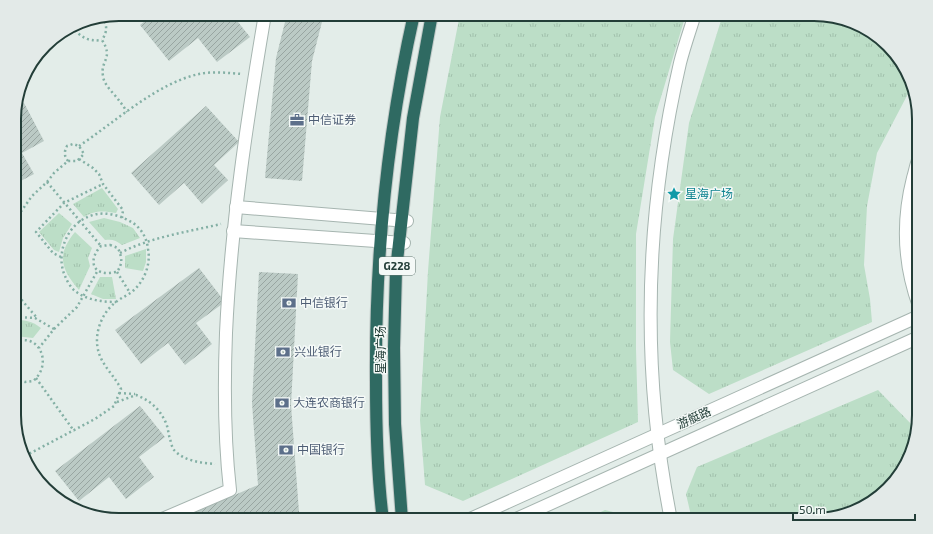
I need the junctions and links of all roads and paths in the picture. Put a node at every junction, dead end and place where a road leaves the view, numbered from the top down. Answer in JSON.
{"nodes":[{"id":1,"x":264,"y":21,"type":"edge"},
{"id":2,"x":413,"y":21,"type":"edge"},
{"id":3,"x":431,"y":21,"type":"edge"},
{"id":4,"x":693,"y":21,"type":"edge"},
{"id":5,"x":105,"y":22,"type":"edge"},
{"id":6,"x":76,"y":31,"type":"edge"},
{"id":7,"x":102,"y":40,"type":"junction"},
{"id":8,"x":255,"y":75,"type":"junction"},
{"id":9,"x":127,"y":112,"type":"junction"},
{"id":10,"x":79,"y":146,"type":"junction"},
{"id":11,"x":79,"y":159,"type":"junction"},
{"id":12,"x":68,"y":161,"type":"junction"},
{"id":13,"x":47,"y":182,"type":"junction"},
{"id":14,"x":912,"y":182,"type":"edge"},
{"id":15,"x":103,"y":184,"type":"junction"},
{"id":16,"x":64,"y":203,"type":"junction"},
{"id":17,"x":236,"y":207,"type":"junction"},
{"id":18,"x":21,"y":212,"type":"edge"},
{"id":19,"x":122,"y":218,"type":"junction"},
{"id":20,"x":383,"y":219,"type":"junction"},
{"id":21,"x":404,"y":221,"type":"junction"},
{"id":22,"x":80,"y":222,"type":"junction"},
{"id":23,"x":234,"y":226,"type":"junction"},
{"id":24,"x":147,"y":242,"type":"junction"},
{"id":25,"x":381,"y":242,"type":"junction"},
{"id":26,"x":402,"y":243,"type":"junction"},
{"id":27,"x":101,"y":246,"type":"junction"},
{"id":28,"x":120,"y":252,"type":"junction"},
{"id":29,"x":60,"y":257,"type":"junction"},
{"id":30,"x":98,"y":270,"type":"junction"},
{"id":31,"x":117,"y":272,"type":"junction"},
{"id":32,"x":912,"y":284,"type":"edge"},
{"id":33,"x":130,"y":293,"type":"junction"},
{"id":34,"x":85,"y":296,"type":"junction"},
{"id":35,"x":21,"y":299,"type":"edge"},
{"id":36,"x":116,"y":302,"type":"junction"},
{"id":37,"x":21,"y":317,"type":"edge"},
{"id":38,"x":912,"y":319,"type":"edge"},
{"id":39,"x":39,"y":320,"type":"junction"},
{"id":40,"x":54,"y":329,"type":"junction"},
{"id":41,"x":912,"y":340,"type":"edge"},
{"id":42,"x":21,"y":341,"type":"edge"},
{"id":43,"x":39,"y":348,"type":"junction"},
{"id":44,"x":36,"y":378,"type":"junction"},
{"id":45,"x":21,"y":381,"type":"edge"},
{"id":46,"x":119,"y":393,"type":"junction"},
{"id":47,"x":136,"y":395,"type":"junction"},
{"id":48,"x":117,"y":402,"type":"junction"},
{"id":49,"x":74,"y":431,"type":"junction"},
{"id":50,"x":657,"y":434,"type":"junction"},
{"id":51,"x":29,"y":454,"type":"edge"},
{"id":52,"x":660,"y":454,"type":"junction"},
{"id":53,"x":227,"y":464,"type":"junction"},
{"id":54,"x":176,"y":513,"type":"edge"},
{"id":55,"x":383,"y":513,"type":"edge"},
{"id":56,"x":401,"y":513,"type":"edge"},
{"id":57,"x":483,"y":513,"type":"edge"},
{"id":58,"x":529,"y":513,"type":"edge"},
{"id":59,"x":669,"y":513,"type":"edge"}],
"edges":[{"from":1,"to":8,"type":"street"},
{"from":2,"to":20,"type":"highway","name":"星海广场","number":"G228"},
{"from":3,"to":21,"type":"highway","name":"星海广场","number":"G228"},
{"from":4,"to":50,"type":"street"},
{"from":5,"to":7,"type":"path"},
{"from":6,"to":7,"type":"path"},
{"from":7,"to":9,"type":"path"},
{"from":8,"to":9,"type":"path"},
{"from":8,"to":17,"type":"street"},
{"from":9,"to":10,"type":"path"},
{"from":10,"to":11,"type":"path"},
{"from":10,"to":12,"type":"path"},
{"from":11,"to":12,"type":"path"},
{"from":11,"to":15,"type":"path"},
{"from":12,"to":13,"type":"path"},
{"from":13,"to":16,"type":"path"},
{"from":13,"to":18,"type":"path"},
{"from":14,"to":32,"type":"street"},
{"from":15,"to":16,"type":"path"},
{"from":15,"to":19,"type":"path"},
{"from":16,"to":22,"type":"path"},
{"from":16,"to":29,"type":"path"},
{"from":17,"to":20,"type":"street"},
{"from":17,"to":23,"type":"street"},
{"from":19,"to":22,"type":"path"},
{"from":19,"to":24,"type":"path"},
{"from":20,"to":21,"type":"street"},
{"from":20,"to":25,"type":"highway","name":"星海广场","number":"G228"},
{"from":21,"to":26,"type":"highway","name":"星海广场","number":"G228"},
{"from":22,"to":27,"type":"path"},
{"from":22,"to":29,"type":"path"},
{"from":23,"to":24,"type":"path"},
{"from":23,"to":25,"type":"street"},
{"from":23,"to":53,"type":"street"},
{"from":24,"to":28,"type":"path"},
{"from":24,"to":33,"type":"path"},
{"from":25,"to":26,"type":"street"},
{"from":25,"to":55,"type":"highway","name":"星海广场","number":"G228"},
{"from":26,"to":56,"type":"highway","name":"星海广场","number":"G228"},
{"from":27,"to":28,"type":"path"},
{"from":27,"to":30,"type":"path"},
{"from":28,"to":31,"type":"path"},
{"from":29,"to":34,"type":"path"},
{"from":30,"to":31,"type":"path"},
{"from":30,"to":34,"type":"path"},
{"from":31,"to":33,"type":"path"},
{"from":33,"to":36,"type":"path"},
{"from":34,"to":36,"type":"path"},
{"from":34,"to":40,"type":"path"},
{"from":35,"to":39,"type":"path"},
{"from":36,"to":46,"type":"path"},
{"from":37,"to":39,"type":"path"},
{"from":38,"to":50,"type":"street","name":"游艇路"},
{"from":39,"to":40,"type":"path"},
{"from":40,"to":43,"type":"path"},
{"from":41,"to":52,"type":"street","name":"游艇路"},
{"from":42,"to":43,"type":"path"},
{"from":43,"to":44,"type":"path"},
{"from":44,"to":45,"type":"path"},
{"from":44,"to":49,"type":"path"},
{"from":46,"to":47,"type":"path"},
{"from":46,"to":48,"type":"path"},
{"from":47,"to":48,"type":"path"},
{"from":47,"to":53,"type":"path"},
{"from":48,"to":49,"type":"path"},
{"from":49,"to":51,"type":"path"},
{"from":50,"to":52,"type":"street"},
{"from":50,"to":57,"type":"street","name":"游艇路"},
{"from":52,"to":58,"type":"street","name":"游艇路"},
{"from":52,"to":59,"type":"street"},
{"from":53,"to":54,"type":"street"}]}
